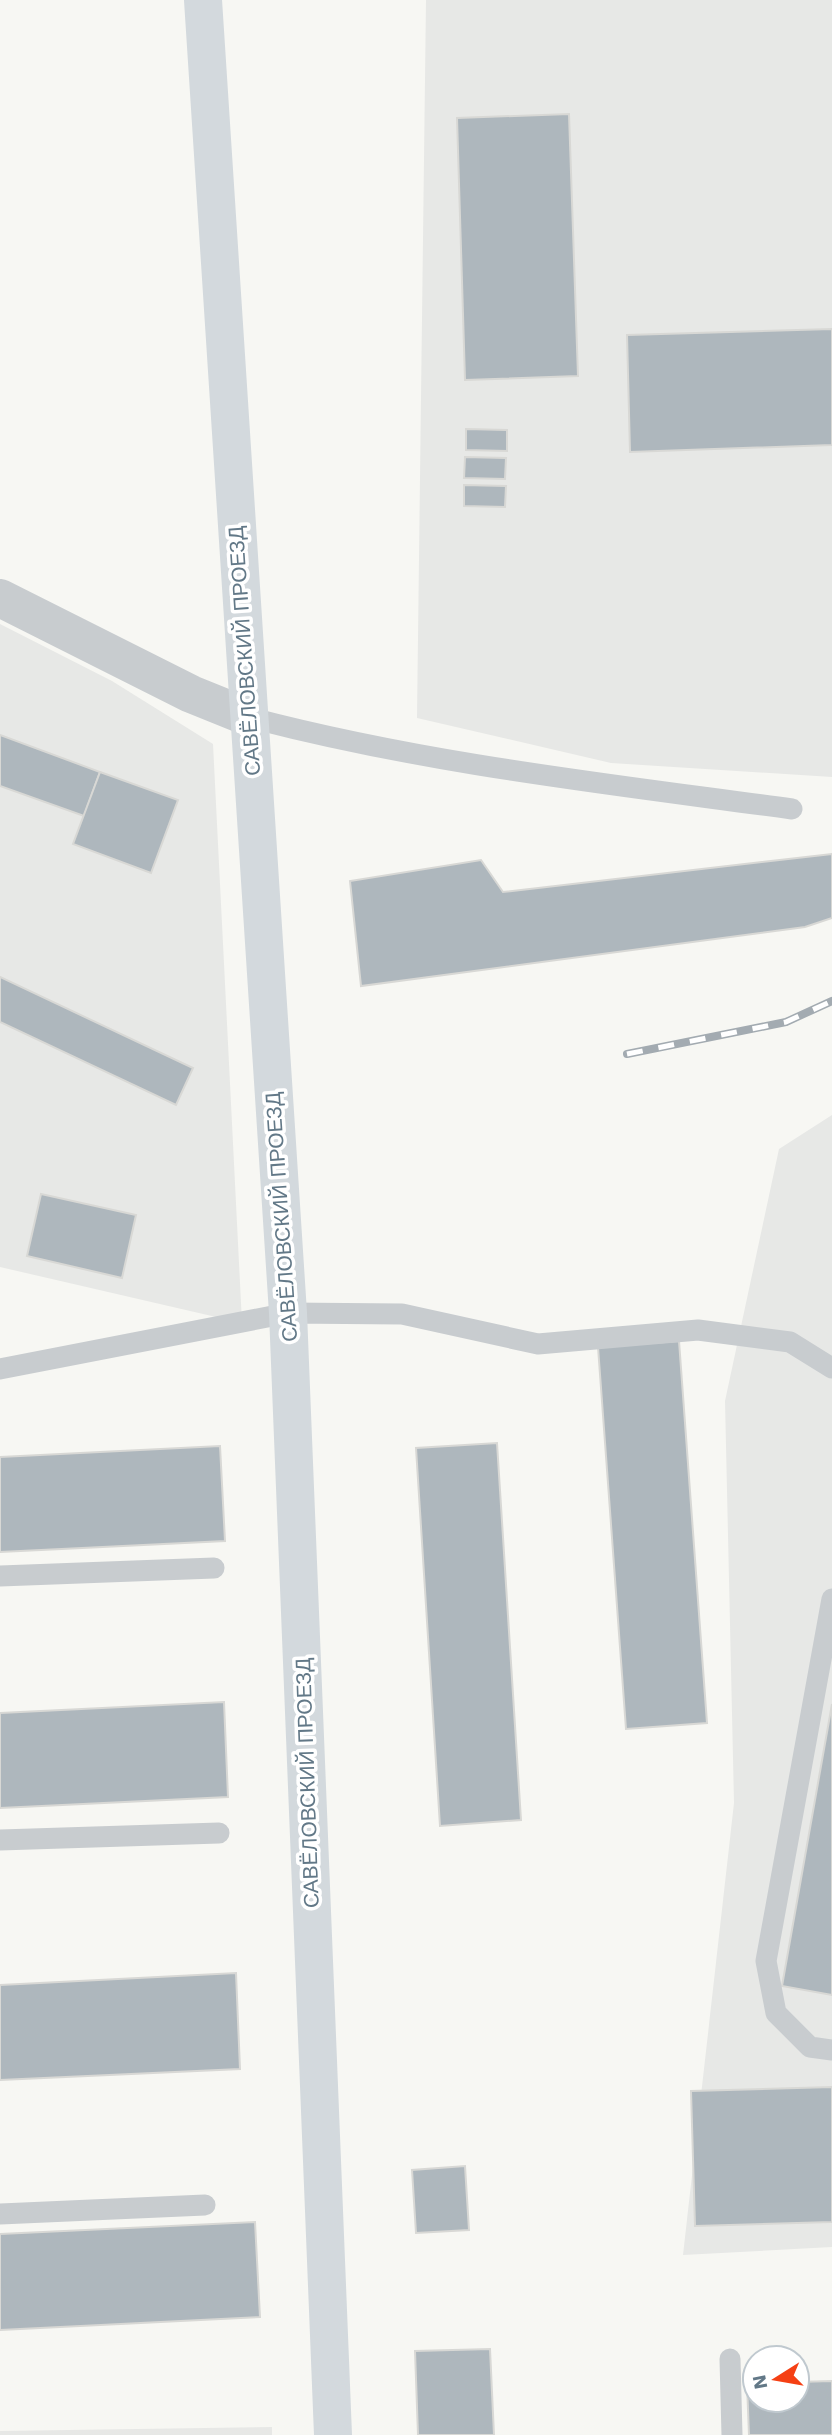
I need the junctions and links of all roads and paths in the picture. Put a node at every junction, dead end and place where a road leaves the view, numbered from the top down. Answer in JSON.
{"nodes":[{"id":1,"x":203,"y":0,"type":"edge"},
{"id":2,"x":0,"y":598,"type":"edge"},
{"id":3,"x":248,"y":717,"type":"junction"},
{"id":4,"x":792,"y":809,"type":"dead end"},
{"id":5,"x":288,"y":1313,"type":"junction"},
{"id":6,"x":832,"y":1368,"type":"edge"},
{"id":7,"x":0,"y":1369,"type":"edge"},
{"id":8,"x":214,"y":1568,"type":"dead end"},
{"id":9,"x":0,"y":1576,"type":"edge"},
{"id":10,"x":832,"y":1599,"type":"edge"},
{"id":11,"x":219,"y":1833,"type":"dead end"},
{"id":12,"x":0,"y":1840,"type":"edge"},
{"id":13,"x":832,"y":2050,"type":"edge"},
{"id":14,"x":205,"y":2205,"type":"dead end"},
{"id":15,"x":0,"y":2214,"type":"edge"},
{"id":16,"x":730,"y":2359,"type":"dead end"},
{"id":17,"x":333,"y":2435,"type":"edge"},
{"id":18,"x":732,"y":2435,"type":"edge"}],
"edges":[{"from":1,"to":3,"type":"main road","name":"САВЁЛОВСКИЙ ПРОЕЗД"},
{"from":2,"to":3,"type":"street"},
{"from":3,"to":4,"type":"lane"},
{"from":3,"to":5,"type":"main road","name":"САВЁЛОВСКИЙ ПРОЕЗД"},
{"from":5,"to":6,"type":"lane"},
{"from":5,"to":7,"type":"lane"},
{"from":5,"to":17,"type":"main road","name":"САВЁЛОВСКИЙ ПРОЕЗД"},
{"from":8,"to":9,"type":"lane"},
{"from":10,"to":13,"type":"lane"},
{"from":11,"to":12,"type":"lane"},
{"from":14,"to":15,"type":"lane"},
{"from":16,"to":18,"type":"lane"}]}
